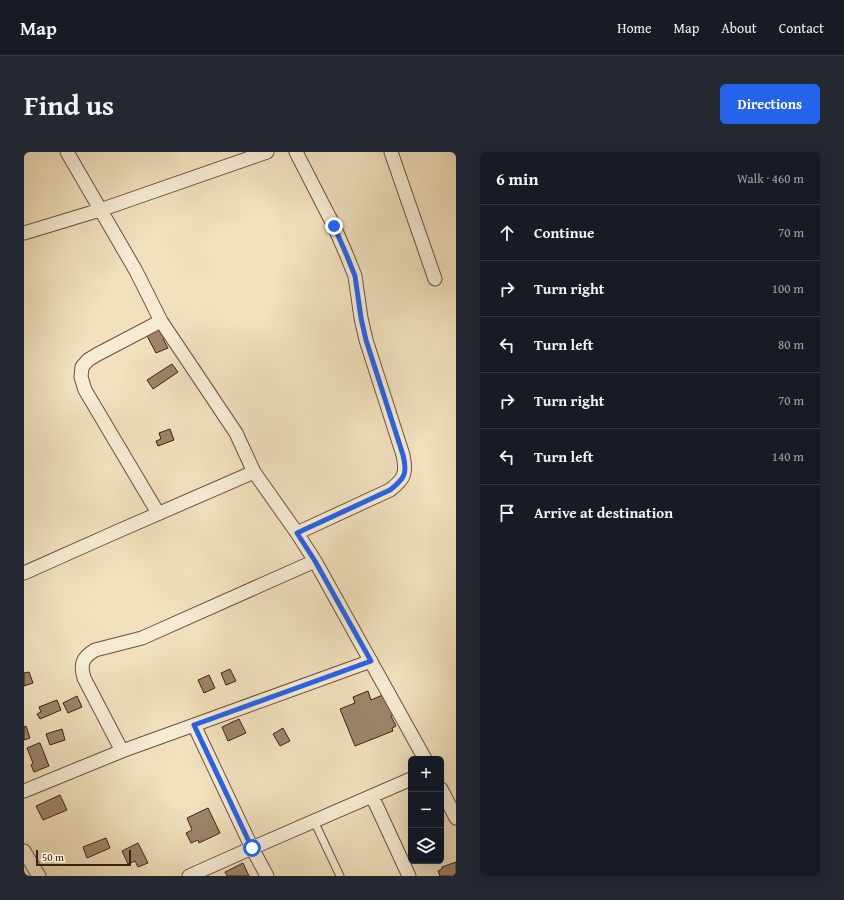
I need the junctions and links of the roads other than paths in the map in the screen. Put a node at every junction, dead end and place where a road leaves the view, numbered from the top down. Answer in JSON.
{"nodes":[{"id":1,"x":67,"y":152,"type":"edge"},
{"id":2,"x":267,"y":152,"type":"edge"},
{"id":3,"x":296,"y":152,"type":"edge"},
{"id":4,"x":390,"y":152,"type":"edge"},
{"id":5,"x":100,"y":210,"type":"junction"},
{"id":6,"x":24,"y":233,"type":"edge"},
{"id":7,"x":435,"y":279,"type":"dead end"},
{"id":8,"x":161,"y":321,"type":"junction"},
{"id":9,"x":254,"y":472,"type":"junction"},
{"id":10,"x":158,"y":514,"type":"junction"},
{"id":11,"x":297,"y":533,"type":"junction"},
{"id":12,"x":315,"y":561,"type":"junction"},
{"id":13,"x":24,"y":573,"type":"edge"},
{"id":14,"x":371,"y":661,"type":"junction"},
{"id":15,"x":194,"y":725,"type":"junction"},
{"id":16,"x":122,"y":751,"type":"junction"},
{"id":17,"x":423,"y":756,"type":"edge"},
{"id":18,"x":408,"y":780,"type":"edge"},
{"id":19,"x":24,"y":791,"type":"edge"},
{"id":20,"x":443,"y":792,"type":"edge"},
{"id":21,"x":372,"y":796,"type":"junction"},
{"id":22,"x":456,"y":818,"type":"edge"},
{"id":23,"x":314,"y":821,"type":"junction"},
{"id":24,"x":252,"y":848,"type":"junction"},
{"id":25,"x":24,"y":850,"type":"edge"},
{"id":26,"x":192,"y":875,"type":"edge"},
{"id":27,"x":39,"y":876,"type":"edge"},
{"id":28,"x":267,"y":876,"type":"edge"},
{"id":29,"x":340,"y":876,"type":"edge"},
{"id":30,"x":409,"y":876,"type":"edge"}],
"edges":[{"from":1,"to":5,"type":"street"},
{"from":2,"to":5,"type":"street"},
{"from":3,"to":11,"type":"street"},
{"from":4,"to":7,"type":"street"},
{"from":5,"to":6,"type":"street"},
{"from":5,"to":8,"type":"street"},
{"from":8,"to":9,"type":"street"},
{"from":8,"to":10,"type":"street"},
{"from":9,"to":10,"type":"street"},
{"from":9,"to":11,"type":"street"},
{"from":10,"to":13,"type":"street"},
{"from":11,"to":12,"type":"street"},
{"from":12,"to":14,"type":"street"},
{"from":12,"to":16,"type":"street"},
{"from":14,"to":15,"type":"street"},
{"from":14,"to":17,"type":"street"},
{"from":15,"to":16,"type":"street"},
{"from":15,"to":24,"type":"street"},
{"from":16,"to":19,"type":"street"},
{"from":18,"to":21,"type":"street"},
{"from":20,"to":22,"type":"street"},
{"from":21,"to":23,"type":"street"},
{"from":21,"to":30,"type":"street"},
{"from":23,"to":24,"type":"street"},
{"from":23,"to":29,"type":"lane"},
{"from":24,"to":26,"type":"street"},
{"from":24,"to":28,"type":"street"},
{"from":25,"to":27,"type":"street"}]}
